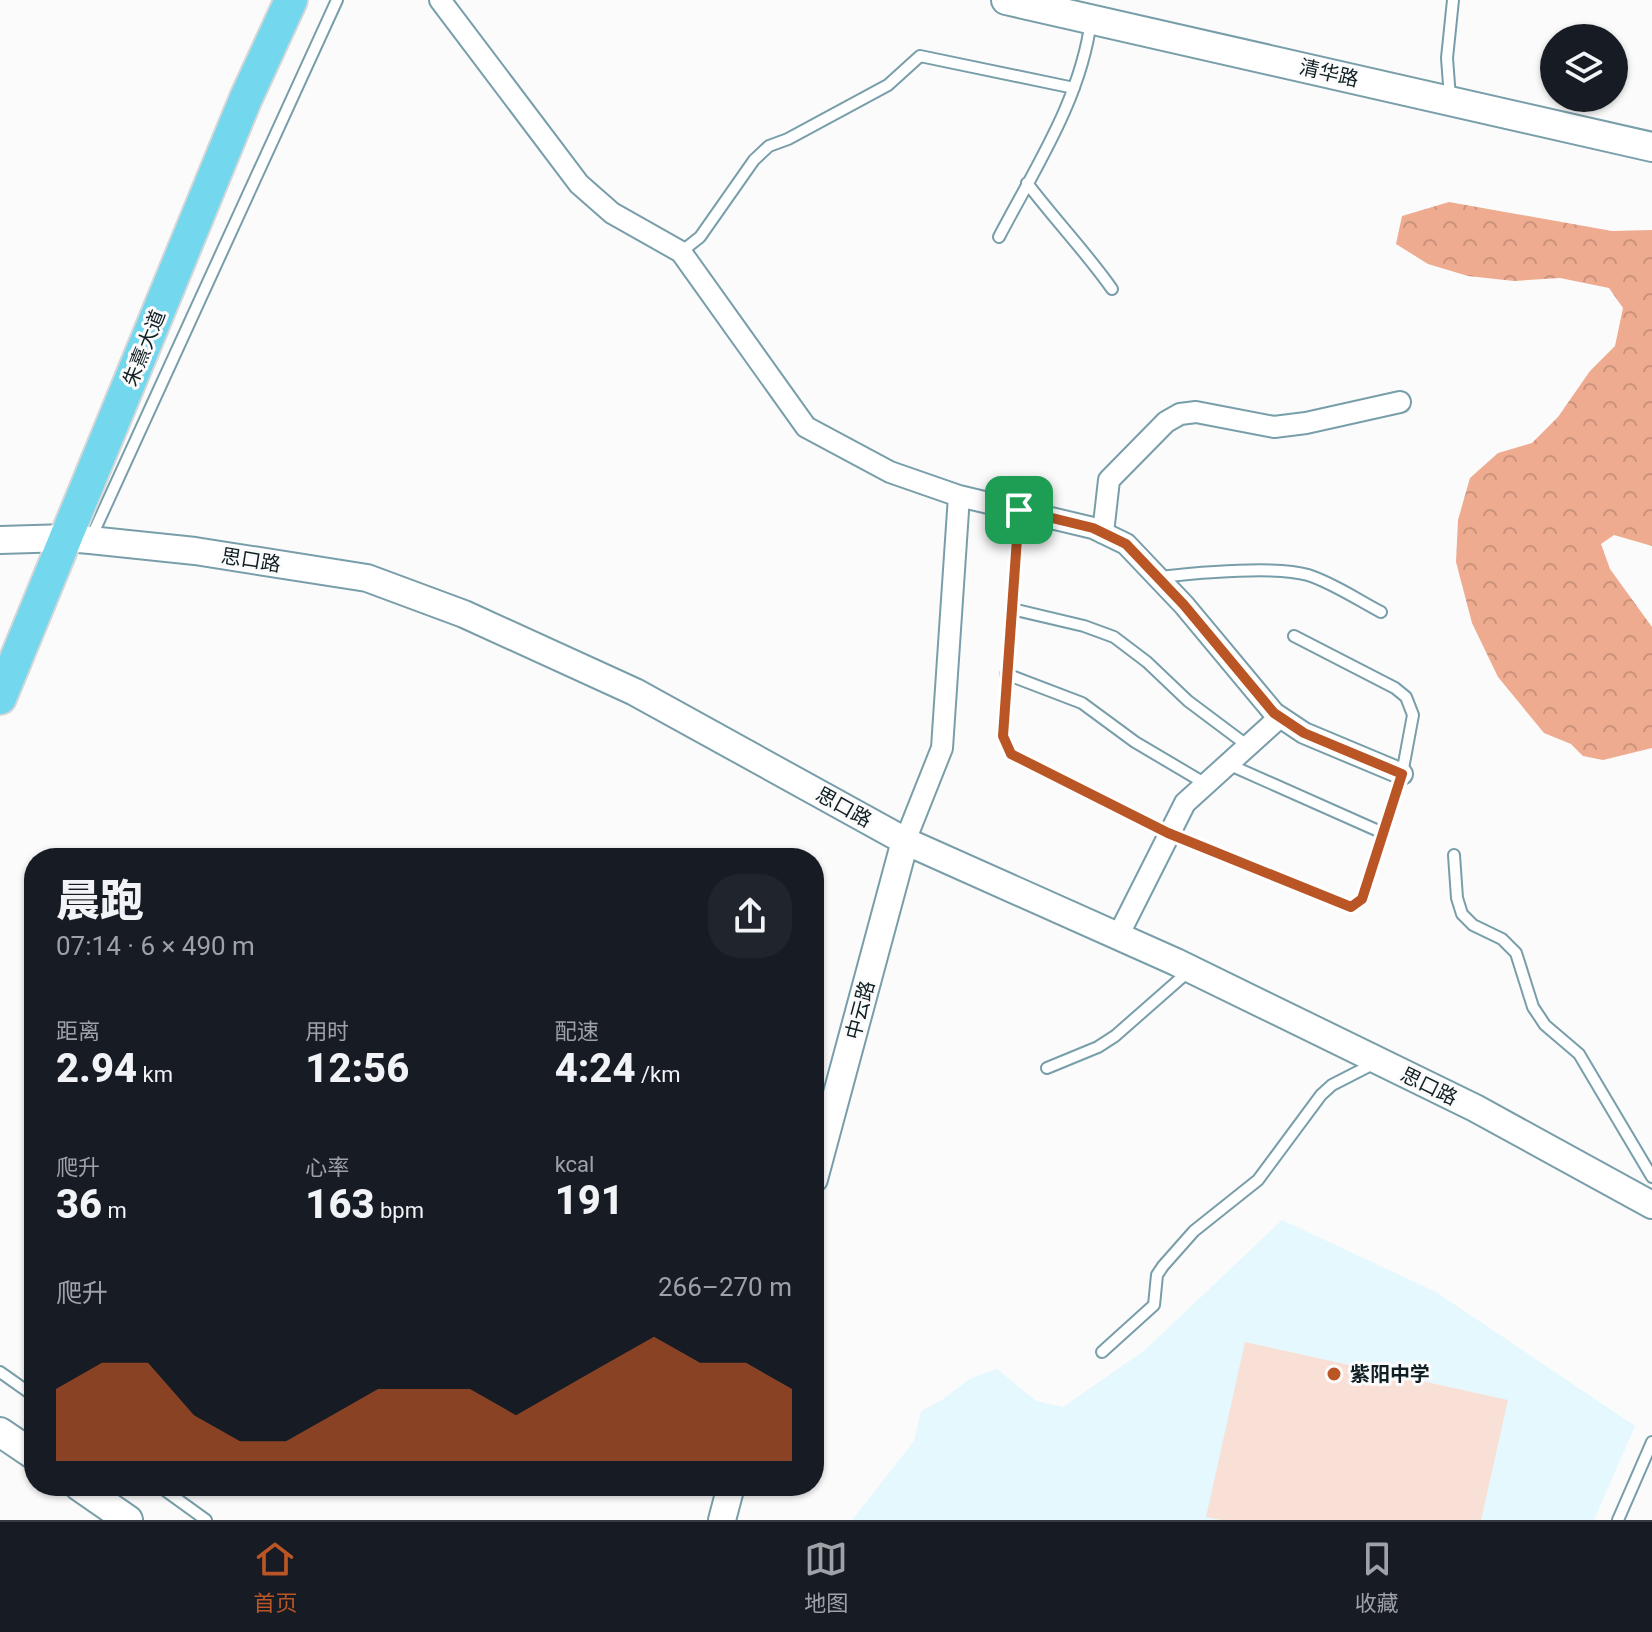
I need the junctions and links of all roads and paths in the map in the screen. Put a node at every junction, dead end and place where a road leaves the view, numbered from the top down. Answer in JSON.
{"nodes":[{"id":1,"x":291,"y":0,"type":"edge"},
{"id":2,"x":337,"y":0,"type":"edge"},
{"id":3,"x":440,"y":0,"type":"edge"},
{"id":4,"x":1006,"y":0,"type":"edge"},
{"id":5,"x":1453,"y":0,"type":"edge"},
{"id":6,"x":1091,"y":19,"type":"junction"},
{"id":7,"x":1074,"y":88,"type":"junction"},
{"id":8,"x":1450,"y":101,"type":"junction"},
{"id":9,"x":1652,"y":147,"type":"edge"},
{"id":10,"x":1027,"y":183,"type":"junction"},
{"id":11,"x":999,"y":237,"type":"dead end"},
{"id":12,"x":681,"y":252,"type":"junction"},
{"id":13,"x":1112,"y":289,"type":"dead end"},
{"id":14,"x":1400,"y":402,"type":"dead end"},
{"id":15,"x":959,"y":496,"type":"junction"},
{"id":16,"x":1019,"y":510,"type":"junction"},
{"id":17,"x":1103,"y":533,"type":"junction"},
{"id":18,"x":79,"y":539,"type":"junction"},
{"id":19,"x":0,"y":540,"type":"edge"},
{"id":20,"x":1157,"y":578,"type":"junction"},
{"id":21,"x":1012,"y":609,"type":"junction"},
{"id":22,"x":1381,"y":612,"type":"dead end"},
{"id":23,"x":1294,"y":636,"type":"dead end"},
{"id":24,"x":1006,"y":674,"type":"junction"},
{"id":25,"x":0,"y":698,"type":"edge"},
{"id":26,"x":1280,"y":717,"type":"junction"},
{"id":27,"x":1249,"y":747,"type":"junction"},
{"id":28,"x":1230,"y":765,"type":"junction"},
{"id":29,"x":1402,"y":774,"type":"junction"},
{"id":30,"x":1207,"y":784,"type":"junction"},
{"id":31,"x":1168,"y":833,"type":"junction"},
{"id":32,"x":1383,"y":833,"type":"junction"},
{"id":33,"x":905,"y":841,"type":"junction"},
{"id":34,"x":1454,"y":855,"type":"dead end"},
{"id":35,"x":1118,"y":936,"type":"junction"},
{"id":36,"x":1190,"y":969,"type":"junction"},
{"id":37,"x":1378,"y":1061,"type":"junction"},
{"id":38,"x":1047,"y":1068,"type":"dead end"},
{"id":39,"x":824,"y":1142,"type":"edge"},
{"id":40,"x":1652,"y":1177,"type":"edge"},
{"id":41,"x":1652,"y":1205,"type":"edge"},
{"id":42,"x":1102,"y":1352,"type":"dead end"},
{"id":43,"x":0,"y":1372,"type":"edge"},
{"id":44,"x":24,"y":1389,"type":"edge"},
{"id":45,"x":0,"y":1432,"type":"edge"},
{"id":46,"x":1652,"y":1442,"type":"edge"},
{"id":47,"x":24,"y":1448,"type":"edge"},
{"id":48,"x":93,"y":1496,"type":"edge"},
{"id":49,"x":173,"y":1496,"type":"edge"},
{"id":50,"x":728,"y":1496,"type":"edge"},
{"id":51,"x":128,"y":1520,"type":"edge"},
{"id":52,"x":206,"y":1520,"type":"edge"},
{"id":53,"x":722,"y":1520,"type":"edge"},
{"id":54,"x":1618,"y":1520,"type":"edge"}],
"edges":[{"from":1,"to":18,"type":"main road","name":"朱熹大道"},
{"from":2,"to":18,"type":"lane"},
{"from":3,"to":12,"type":"street"},
{"from":4,"to":6,"type":"main road","name":"清华路"},
{"from":5,"to":8,"type":"lane"},
{"from":6,"to":7,"type":"lane"},
{"from":6,"to":8,"type":"main road","name":"清华路"},
{"from":7,"to":10,"type":"lane"},
{"from":7,"to":12,"type":"lane"},
{"from":8,"to":9,"type":"main road","name":"清华路"},
{"from":10,"to":11,"type":"lane"},
{"from":10,"to":13,"type":"lane"},
{"from":12,"to":15,"type":"street"},
{"from":14,"to":17,"type":"street"},
{"from":15,"to":16,"type":"street"},
{"from":15,"to":33,"type":"street"},
{"from":16,"to":17,"type":"street"},
{"from":16,"to":21,"type":"lane"},
{"from":17,"to":20,"type":"street"},
{"from":18,"to":19,"type":"street","name":"思口路"},
{"from":18,"to":25,"type":"main road","name":"朱熹大道"},
{"from":18,"to":33,"type":"street","name":"思口路"},
{"from":20,"to":22,"type":"lane"},
{"from":20,"to":26,"type":"street"},
{"from":21,"to":24,"type":"lane"},
{"from":21,"to":27,"type":"lane"},
{"from":23,"to":29,"type":"lane"},
{"from":24,"to":30,"type":"lane"},
{"from":24,"to":31,"type":"lane"},
{"from":26,"to":27,"type":"street"},
{"from":26,"to":29,"type":"street"},
{"from":27,"to":28,"type":"street"},
{"from":28,"to":30,"type":"street"},
{"from":28,"to":32,"type":"lane"},
{"from":29,"to":32,"type":"lane"},
{"from":30,"to":31,"type":"street"},
{"from":31,"to":32,"type":"lane"},
{"from":31,"to":35,"type":"street"},
{"from":33,"to":35,"type":"street","name":"思口路"},
{"from":33,"to":39,"type":"street","name":"中云路"},
{"from":34,"to":40,"type":"lane"},
{"from":35,"to":36,"type":"street","name":"思口路"},
{"from":36,"to":37,"type":"street","name":"思口路"},
{"from":36,"to":38,"type":"lane"},
{"from":37,"to":41,"type":"street","name":"思口路"},
{"from":37,"to":42,"type":"lane"},
{"from":43,"to":44,"type":"lane"},
{"from":45,"to":47,"type":"main road"},
{"from":46,"to":54,"type":"lane"},
{"from":48,"to":51,"type":"main road"},
{"from":49,"to":52,"type":"lane"},
{"from":50,"to":53,"type":"street"}]}
